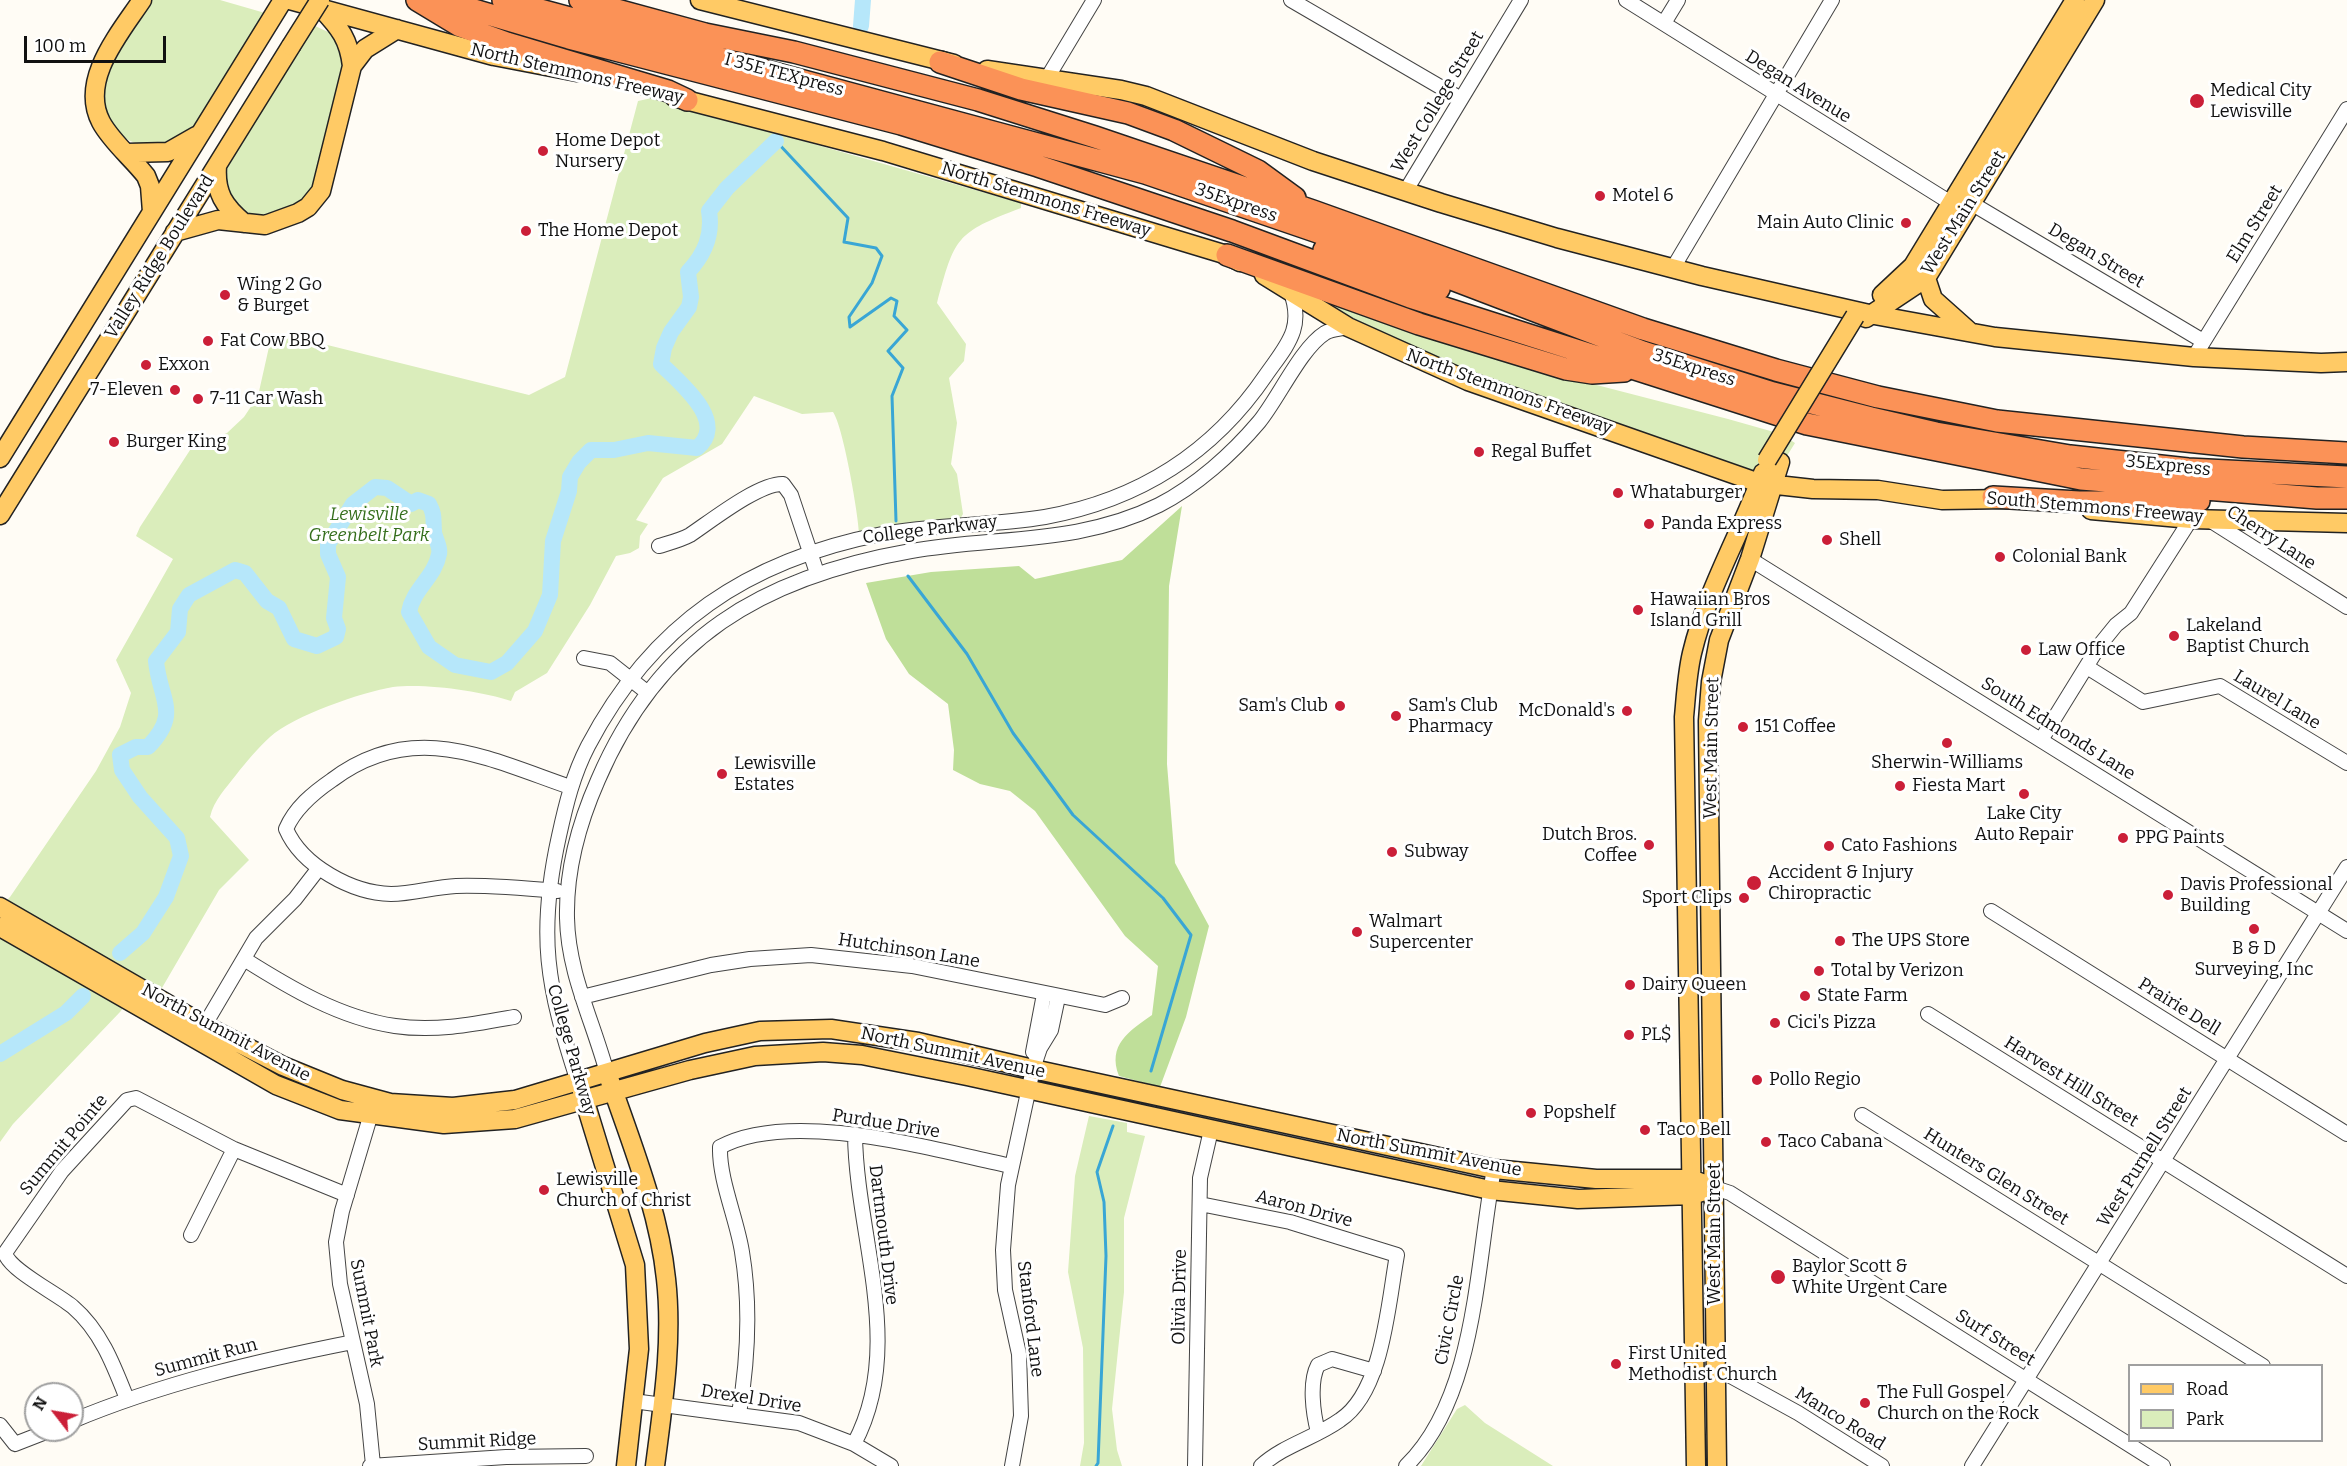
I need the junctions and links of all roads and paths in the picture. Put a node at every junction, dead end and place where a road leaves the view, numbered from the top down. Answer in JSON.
{"nodes":[{"id":1,"x":283,"y":0,"type":"edge"},
{"id":2,"x":290,"y":0,"type":"edge"},
{"id":3,"x":417,"y":0,"type":"edge"},
{"id":4,"x":440,"y":0,"type":"edge"},
{"id":5,"x":503,"y":0,"type":"edge"},
{"id":6,"x":580,"y":0,"type":"edge"},
{"id":7,"x":700,"y":0,"type":"edge"},
{"id":8,"x":1094,"y":0,"type":"edge"},
{"id":9,"x":1291,"y":0,"type":"edge"},
{"id":10,"x":1521,"y":0,"type":"edge"},
{"id":11,"x":1626,"y":0,"type":"edge"},
{"id":12,"x":1678,"y":0,"type":"edge"},
{"id":13,"x":1832,"y":0,"type":"edge"},
{"id":14,"x":2075,"y":0,"type":"edge"},
{"id":15,"x":2095,"y":0,"type":"edge"},
{"id":16,"x":320,"y":4,"type":"edge"},
{"id":17,"x":137,"y":5,"type":"edge"},
{"id":18,"x":1664,"y":23,"type":"junction"},
{"id":19,"x":397,"y":29,"type":"junction"},
{"id":20,"x":794,"y":52,"type":"junction"},
{"id":21,"x":940,"y":62,"type":"junction"},
{"id":22,"x":352,"y":66,"type":"junction"},
{"id":23,"x":1046,"y":80,"type":"junction"},
{"id":24,"x":1774,"y":94,"type":"junction"},
{"id":25,"x":1461,"y":99,"type":"junction"},
{"id":26,"x":687,"y":100,"type":"junction"},
{"id":27,"x":2347,"y":110,"type":"edge"},
{"id":28,"x":200,"y":134,"type":"junction"},
{"id":29,"x":1065,"y":151,"type":"junction"},
{"id":30,"x":128,"y":153,"type":"junction"},
{"id":31,"x":217,"y":165,"type":"junction"},
{"id":32,"x":1038,"y":166,"type":"junction"},
{"id":33,"x":1405,"y":192,"type":"junction"},
{"id":34,"x":1951,"y":203,"type":"junction"},
{"id":35,"x":1971,"y":203,"type":"junction"},
{"id":36,"x":1313,"y":211,"type":"junction"},
{"id":37,"x":152,"y":212,"type":"junction"},
{"id":38,"x":244,"y":223,"type":"junction"},
{"id":39,"x":175,"y":232,"type":"junction"},
{"id":40,"x":1946,"y":243,"type":"junction"},
{"id":41,"x":1227,"y":255,"type":"junction"},
{"id":42,"x":1673,"y":268,"type":"junction"},
{"id":43,"x":1926,"y":279,"type":"junction"},
{"id":44,"x":1290,"y":290,"type":"junction"},
{"id":45,"x":1546,"y":315,"type":"junction"},
{"id":46,"x":1862,"y":315,"type":"junction"},
{"id":47,"x":1348,"y":327,"type":"junction"},
{"id":48,"x":1971,"y":333,"type":"junction"},
{"id":49,"x":2204,"y":341,"type":"junction"},
{"id":50,"x":2194,"y":357,"type":"junction"},
{"id":51,"x":2347,"y":362,"type":"edge"},
{"id":52,"x":1635,"y":370,"type":"junction"},
{"id":53,"x":54,"y":371,"type":"junction"},
{"id":54,"x":80,"y":387,"type":"junction"},
{"id":55,"x":1807,"y":424,"type":"joint"},
{"id":56,"x":1194,"y":453,"type":"junction"},
{"id":57,"x":2347,"y":453,"type":"edge"},
{"id":58,"x":0,"y":458,"type":"edge"},
{"id":59,"x":1208,"y":470,"type":"junction"},
{"id":60,"x":1730,"y":473,"type":"junction"},
{"id":61,"x":2347,"y":477,"type":"edge"},
{"id":62,"x":1766,"y":484,"type":"junction"},
{"id":63,"x":1993,"y":497,"type":"junction"},
{"id":64,"x":2317,"y":498,"type":"junction"},
{"id":65,"x":2347,"y":498,"type":"edge"},
{"id":66,"x":1750,"y":508,"type":"junction"},
{"id":67,"x":0,"y":514,"type":"edge"},
{"id":68,"x":2199,"y":518,"type":"junction"},
{"id":69,"x":2347,"y":523,"type":"edge"},
{"id":70,"x":967,"y":524,"type":"junction"},
{"id":71,"x":969,"y":544,"type":"junction"},
{"id":72,"x":659,"y":546,"type":"dead end"},
{"id":73,"x":809,"y":553,"type":"junction"},
{"id":74,"x":1750,"y":559,"type":"junction"},
{"id":75,"x":817,"y":573,"type":"junction"},
{"id":76,"x":2347,"y":607,"type":"edge"},
{"id":77,"x":584,"y":658,"type":"dead end"},
{"id":78,"x":2086,"y":667,"type":"junction"},
{"id":79,"x":631,"y":679,"type":"junction"},
{"id":80,"x":648,"y":693,"type":"junction"},
{"id":81,"x":2041,"y":740,"type":"junction"},
{"id":82,"x":2347,"y":763,"type":"edge"},
{"id":83,"x":1684,"y":769,"type":"junction"},
{"id":84,"x":1709,"y":769,"type":"junction"},
{"id":85,"x":570,"y":788,"type":"junction"},
{"id":86,"x":2347,"y":867,"type":"edge"},
{"id":87,"x":319,"y":868,"type":"junction"},
{"id":88,"x":548,"y":890,"type":"junction"},
{"id":89,"x":568,"y":892,"type":"junction"},
{"id":90,"x":0,"y":907,"type":"edge"},
{"id":91,"x":1991,"y":911,"type":"dead end"},
{"id":92,"x":2318,"y":913,"type":"junction"},
{"id":93,"x":0,"y":927,"type":"edge"},
{"id":94,"x":2347,"y":931,"type":"edge"},
{"id":95,"x":244,"y":959,"type":"junction"},
{"id":96,"x":1051,"y":995,"type":"junction"},
{"id":97,"x":582,"y":997,"type":"junction"},
{"id":98,"x":1122,"y":998,"type":"dead end"},
{"id":99,"x":1928,"y":1014,"type":"dead end"},
{"id":100,"x":514,"y":1017,"type":"dead end"},
{"id":101,"x":200,"y":1032,"type":"junction"},
{"id":102,"x":2227,"y":1059,"type":"junction"},
{"id":103,"x":1033,"y":1070,"type":"junction"},
{"id":104,"x":608,"y":1073,"type":"junction"},
{"id":105,"x":578,"y":1082,"type":"junction"},
{"id":106,"x":1028,"y":1089,"type":"junction"},
{"id":107,"x":614,"y":1093,"type":"junction"},
{"id":108,"x":585,"y":1102,"type":"junction"},
{"id":109,"x":1203,"y":1105,"type":"junction"},
{"id":110,"x":373,"y":1108,"type":"junction"},
{"id":111,"x":1862,"y":1115,"type":"dead end"},
{"id":112,"x":1211,"y":1130,"type":"junction"},
{"id":113,"x":855,"y":1134,"type":"junction"},
{"id":114,"x":2347,"y":1134,"type":"edge"},
{"id":115,"x":234,"y":1149,"type":"junction"},
{"id":116,"x":2164,"y":1161,"type":"junction"},
{"id":117,"x":1011,"y":1166,"type":"junction"},
{"id":118,"x":1494,"y":1169,"type":"junction"},
{"id":119,"x":1692,"y":1187,"type":"junction"},
{"id":120,"x":1715,"y":1188,"type":"junction"},
{"id":121,"x":1490,"y":1190,"type":"junction"},
{"id":122,"x":347,"y":1195,"type":"junction"},
{"id":123,"x":1200,"y":1204,"type":"junction"},
{"id":124,"x":191,"y":1235,"type":"dead end"},
{"id":125,"x":2101,"y":1263,"type":"junction"},
{"id":126,"x":2347,"y":1276,"type":"edge"},
{"id":127,"x":353,"y":1342,"type":"junction"},
{"id":128,"x":2261,"y":1364,"type":"edge"},
{"id":129,"x":1716,"y":1368,"type":"junction"},
{"id":130,"x":1374,"y":1371,"type":"junction"},
{"id":131,"x":2026,"y":1379,"type":"junction"},
{"id":132,"x":127,"y":1399,"type":"junction"},
{"id":133,"x":633,"y":1401,"type":"junction"},
{"id":134,"x":663,"y":1404,"type":"junction"},
{"id":135,"x":739,"y":1414,"type":"junction"},
{"id":136,"x":84,"y":1416,"type":"edge"},
{"id":137,"x":0,"y":1425,"type":"edge"},
{"id":138,"x":1318,"y":1432,"type":"junction"},
{"id":139,"x":24,"y":1440,"type":"edge"},
{"id":140,"x":854,"y":1444,"type":"junction"},
{"id":141,"x":586,"y":1456,"type":"dead end"},
{"id":142,"x":451,"y":1463,"type":"edge"},
{"id":143,"x":372,"y":1466,"type":"edge"},
{"id":144,"x":626,"y":1466,"type":"edge"},
{"id":145,"x":655,"y":1466,"type":"edge"},
{"id":146,"x":891,"y":1466,"type":"edge"},
{"id":147,"x":1012,"y":1466,"type":"edge"},
{"id":148,"x":1195,"y":1466,"type":"edge"},
{"id":149,"x":1261,"y":1466,"type":"edge"},
{"id":150,"x":1407,"y":1466,"type":"edge"},
{"id":151,"x":1696,"y":1466,"type":"edge"},
{"id":152,"x":1717,"y":1466,"type":"edge"},
{"id":153,"x":1882,"y":1466,"type":"edge"},
{"id":154,"x":1972,"y":1466,"type":"edge"},
{"id":155,"x":2163,"y":1466,"type":"edge"}],
"edges":[{"from":1,"to":28,"type":"main road","name":"Valley Ridge Boulevard"},
{"from":2,"to":16,"type":"main road","name":"North Stemmons Freeway"},
{"from":3,"to":26,"type":"highway"},
{"from":4,"to":32,"type":"highway","name":"North Stemmons Freeway"},
{"from":5,"to":29,"type":"highway","name":"I 35E TEXpress"},
{"from":6,"to":20,"type":"highway"},
{"from":7,"to":21,"type":"main road"},
{"from":8,"to":23,"type":"street"},
{"from":9,"to":25,"type":"street"},
{"from":10,"to":25,"type":"street","name":"West College Street"},
{"from":11,"to":18,"type":"street","name":"Degan Avenue"},
{"from":12,"to":18,"type":"street"},
{"from":13,"to":24,"type":"street"},
{"from":14,"to":34,"type":"main road","name":"West Main Street"},
{"from":15,"to":35,"type":"main road","name":"West Main Street"},
{"from":16,"to":19,"type":"main road","name":"North Stemmons Freeway"},
{"from":16,"to":22,"type":"main road"},
{"from":16,"to":31,"type":"main road","name":"Valley Ridge Boulevard","bridge":true},
{"from":17,"to":30,"type":"main road"},
{"from":18,"to":24,"type":"street","name":"Degan Avenue"},
{"from":19,"to":22,"type":"main road"},
{"from":19,"to":26,"type":"main road","name":"North Stemmons Freeway"},
{"from":20,"to":29,"type":"highway"},
{"from":20,"to":36,"type":"highway"},
{"from":21,"to":23,"type":"main road"},
{"from":21,"to":36,"type":"highway"},
{"from":22,"to":38,"type":"main road"},
{"from":23,"to":33,"type":"main road"},
{"from":24,"to":34,"type":"street","name":"Degan Avenue"},
{"from":24,"to":42,"type":"street"},
{"from":25,"to":33,"type":"street","name":"West College Street"},
{"from":26,"to":41,"type":"main road","name":"North Stemmons Freeway"},
{"from":27,"to":49,"type":"street","name":"Elm Street"},
{"from":28,"to":30,"type":"main road"},
{"from":28,"to":37,"type":"main road","name":"Valley Ridge Boulevard"},
{"from":29,"to":45,"type":"highway","name":"35Express"},
{"from":30,"to":37,"type":"main road"},
{"from":31,"to":38,"type":"main road"},
{"from":31,"to":39,"type":"main road","name":"Valley Ridge Boulevard"},
{"from":32,"to":45,"type":"highway"},
{"from":32,"to":52,"type":"highway","name":"North Stemmons Freeway"},
{"from":33,"to":42,"type":"main road"},
{"from":34,"to":40,"type":"main road"},
{"from":34,"to":46,"type":"main road","name":"West Main Street"},
{"from":35,"to":40,"type":"main road","name":"West Main Street"},
{"from":35,"to":49,"type":"street","name":"Degan Street"},
{"from":36,"to":57,"type":"highway"},
{"from":37,"to":53,"type":"main road","name":"Valley Ridge Boulevard"},
{"from":38,"to":39,"type":"main road"},
{"from":39,"to":54,"type":"main road","name":"Valley Ridge Boulevard"},
{"from":40,"to":43,"type":"main road","name":"West Main Street"},
{"from":41,"to":44,"type":"main road","name":"North Stemmons Freeway"},
{"from":41,"to":52,"type":"highway"},
{"from":42,"to":46,"type":"main road"},
{"from":43,"to":46,"type":"main road","name":"West Main Street"},
{"from":43,"to":48,"type":"main road"},
{"from":44,"to":47,"type":"main road","name":"North Stemmons Freeway"},
{"from":44,"to":56,"type":"street","name":"College Parkway"},
{"from":45,"to":61,"type":"highway","name":"35Express"},
{"from":46,"to":48,"type":"main road"},
{"from":46,"to":62,"type":"main road","name":"West Main Street"},
{"from":47,"to":59,"type":"street","name":"College Parkway"},
{"from":47,"to":60,"type":"main road","name":"North Stemmons Freeway"},
{"from":48,"to":50,"type":"main road"},
{"from":49,"to":50,"type":"street","name":"Elm Street"},
{"from":50,"to":51,"type":"main road"},
{"from":52,"to":55,"type":"highway","name":"North Stemmons Freeway"},
{"from":53,"to":54,"type":"main road"},
{"from":53,"to":58,"type":"main road","name":"Valley Ridge Boulevard"},
{"from":54,"to":67,"type":"main road","name":"Valley Ridge Boulevard"},
{"from":55,"to":64,"type":"highway","name":"South Stemmons Freeway"},
{"from":56,"to":59,"type":"street"},
{"from":56,"to":70,"type":"street","name":"College Parkway"},
{"from":59,"to":71,"type":"street","name":"College Parkway"},
{"from":60,"to":62,"type":"main road","name":"North Stemmons Freeway"},
{"from":60,"to":66,"type":"main road"},
{"from":62,"to":63,"type":"main road","name":"South Stemmons Freeway"},
{"from":62,"to":66,"type":"main road","name":"West Main Street"},
{"from":62,"to":74,"type":"main road","name":"West Main Street"},
{"from":63,"to":64,"type":"highway"},
{"from":63,"to":68,"type":"main road","name":"South Stemmons Freeway"},
{"from":64,"to":65,"type":"highway","name":"South Stemmons Freeway"},
{"from":66,"to":83,"type":"main road","name":"West Main Street"},
{"from":68,"to":69,"type":"main road","name":"South Stemmons Freeway"},
{"from":68,"to":76,"type":"street","name":"Cherry Lane"},
{"from":68,"to":78,"type":"street"},
{"from":70,"to":71,"type":"street"},
{"from":70,"to":73,"type":"street","name":"College Parkway"},
{"from":71,"to":75,"type":"street","name":"College Parkway"},
{"from":72,"to":73,"type":"street"},
{"from":73,"to":75,"type":"street"},
{"from":73,"to":79,"type":"street","name":"College Parkway"},
{"from":74,"to":81,"type":"street","name":"South Edmonds Lane"},
{"from":74,"to":84,"type":"main road","name":"West Main Street"},
{"from":75,"to":80,"type":"street","name":"College Parkway"},
{"from":77,"to":79,"type":"street"},
{"from":78,"to":81,"type":"street"},
{"from":78,"to":82,"type":"street","name":"Laurel Lane"},
{"from":79,"to":80,"type":"street"},
{"from":79,"to":85,"type":"street","name":"College Parkway"},
{"from":80,"to":89,"type":"street","name":"College Parkway"},
{"from":81,"to":92,"type":"street","name":"South Edmonds Lane"},
{"from":83,"to":84,"type":"main road"},
{"from":83,"to":119,"type":"main road","name":"West Main Street"},
{"from":84,"to":120,"type":"main road","name":"West Main Street"},
{"from":85,"to":87,"type":"street"},
{"from":85,"to":88,"type":"street","name":"College Parkway"},
{"from":86,"to":92,"type":"street","name":"West Purnell Street"},
{"from":87,"to":88,"type":"street"},
{"from":87,"to":95,"type":"street"},
{"from":88,"to":89,"type":"street"},
{"from":88,"to":105,"type":"street","name":"College Parkway"},
{"from":89,"to":97,"type":"street","name":"College Parkway"},
{"from":90,"to":101,"type":"main road","name":"North Summit Avenue"},
{"from":91,"to":102,"type":"street","name":"Prairie Dell"},
{"from":92,"to":94,"type":"street","name":"South Edmonds Lane"},
{"from":92,"to":102,"type":"street","name":"West Purnell Street"},
{"from":93,"to":101,"type":"main road","name":"North Summit Avenue"},
{"from":95,"to":100,"type":"street"},
{"from":95,"to":101,"type":"street"},
{"from":96,"to":97,"type":"street","name":"Hutchinson Lane"},
{"from":96,"to":98,"type":"street","name":"Hutchinson Lane"},
{"from":96,"to":103,"type":"street","name":"Stanford Lane"},
{"from":97,"to":104,"type":"street","name":"College Parkway"},
{"from":99,"to":116,"type":"street","name":"Harvest Hill Street"},
{"from":101,"to":110,"type":"main road","name":"North Summit Avenue"},
{"from":102,"to":114,"type":"street","name":"Prairie Dell"},
{"from":102,"to":116,"type":"street","name":"West Purnell Street"},
{"from":103,"to":104,"type":"main road","name":"North Summit Avenue"},
{"from":103,"to":106,"type":"street","name":"Stanford Lane"},
{"from":103,"to":109,"type":"main road","name":"North Summit Avenue"},
{"from":104,"to":105,"type":"main road","name":"North Summit Avenue"},
{"from":104,"to":107,"type":"main road","name":"College Parkway"},
{"from":105,"to":108,"type":"main road","name":"College Parkway"},
{"from":105,"to":110,"type":"main road","name":"North Summit Avenue"},
{"from":106,"to":107,"type":"main road","name":"North Summit Avenue"},
{"from":106,"to":112,"type":"main road","name":"North Summit Avenue"},
{"from":106,"to":117,"type":"street","name":"Stanford Lane"},
{"from":107,"to":108,"type":"main road","name":"North Summit Avenue"},
{"from":107,"to":134,"type":"main road","name":"College Parkway"},
{"from":108,"to":110,"type":"main road","name":"North Summit Avenue"},
{"from":108,"to":133,"type":"main road","name":"College Parkway"},
{"from":109,"to":112,"type":"main road"},
{"from":109,"to":118,"type":"main road","name":"North Summit Avenue"},
{"from":110,"to":122,"type":"street","name":"Summit Park"},
{"from":111,"to":125,"type":"street","name":"Hunters Glen Street"},
{"from":112,"to":121,"type":"main road","name":"North Summit Avenue"},
{"from":112,"to":123,"type":"street","name":"Olivia Drive"},
{"from":113,"to":117,"type":"street","name":"Purdue Drive"},
{"from":113,"to":135,"type":"street","name":"Purdue Drive"},
{"from":113,"to":140,"type":"street","name":"Dartmouth Drive"},
{"from":115,"to":122,"type":"street","name":"Summit Pointe"},
{"from":115,"to":124,"type":"street"},
{"from":115,"to":132,"type":"street","name":"Summit Pointe"},
{"from":116,"to":125,"type":"street","name":"West Purnell Street"},
{"from":116,"to":126,"type":"street","name":"Harvest Hill Street"},
{"from":117,"to":147,"type":"street","name":"Stanford Lane"},
{"from":118,"to":119,"type":"main road","name":"North Summit Avenue"},
{"from":118,"to":121,"type":"street","name":"Civic Circle"},
{"from":119,"to":120,"type":"main road","name":"North Summit Avenue"},
{"from":119,"to":121,"type":"main road","name":"North Summit Avenue"},
{"from":119,"to":151,"type":"main road","name":"West Main Street"},
{"from":120,"to":129,"type":"main road","name":"West Main Street"},
{"from":120,"to":131,"type":"street","name":"Surf Street"},
{"from":121,"to":150,"type":"street","name":"Civic Circle"},
{"from":122,"to":127,"type":"street","name":"Summit Park"},
{"from":123,"to":130,"type":"street","name":"Aaron Drive"},
{"from":123,"to":148,"type":"street","name":"Olivia Drive"},
{"from":125,"to":128,"type":"street","name":"Hunters Glen Street"},
{"from":125,"to":131,"type":"street","name":"West Purnell Street"},
{"from":127,"to":132,"type":"street","name":"Summit Run"},
{"from":127,"to":143,"type":"street","name":"Summit Park"},
{"from":129,"to":152,"type":"main road","name":"West Main Street"},
{"from":129,"to":153,"type":"street","name":"Manco Road"},
{"from":130,"to":138,"type":"street"},
{"from":130,"to":138,"type":"street"},
{"from":131,"to":154,"type":"street","name":"West Purnell Street"},
{"from":131,"to":155,"type":"street","name":"Surf Street"},
{"from":132,"to":136,"type":"street","name":"Summit Run"},
{"from":133,"to":134,"type":"street","name":"Drexel Drive"},
{"from":133,"to":144,"type":"main road","name":"College Parkway"},
{"from":134,"to":135,"type":"street","name":"Drexel Drive"},
{"from":134,"to":145,"type":"main road","name":"College Parkway"},
{"from":135,"to":140,"type":"street","name":"Drexel Drive"},
{"from":137,"to":139,"type":"street"},
{"from":138,"to":149,"type":"street"},
{"from":140,"to":146,"type":"street","name":"Drexel Drive"},
{"from":141,"to":142,"type":"street","name":"Summit Ridge"},
{"from":142,"to":143,"type":"street","name":"Summit Ridge"}]}
